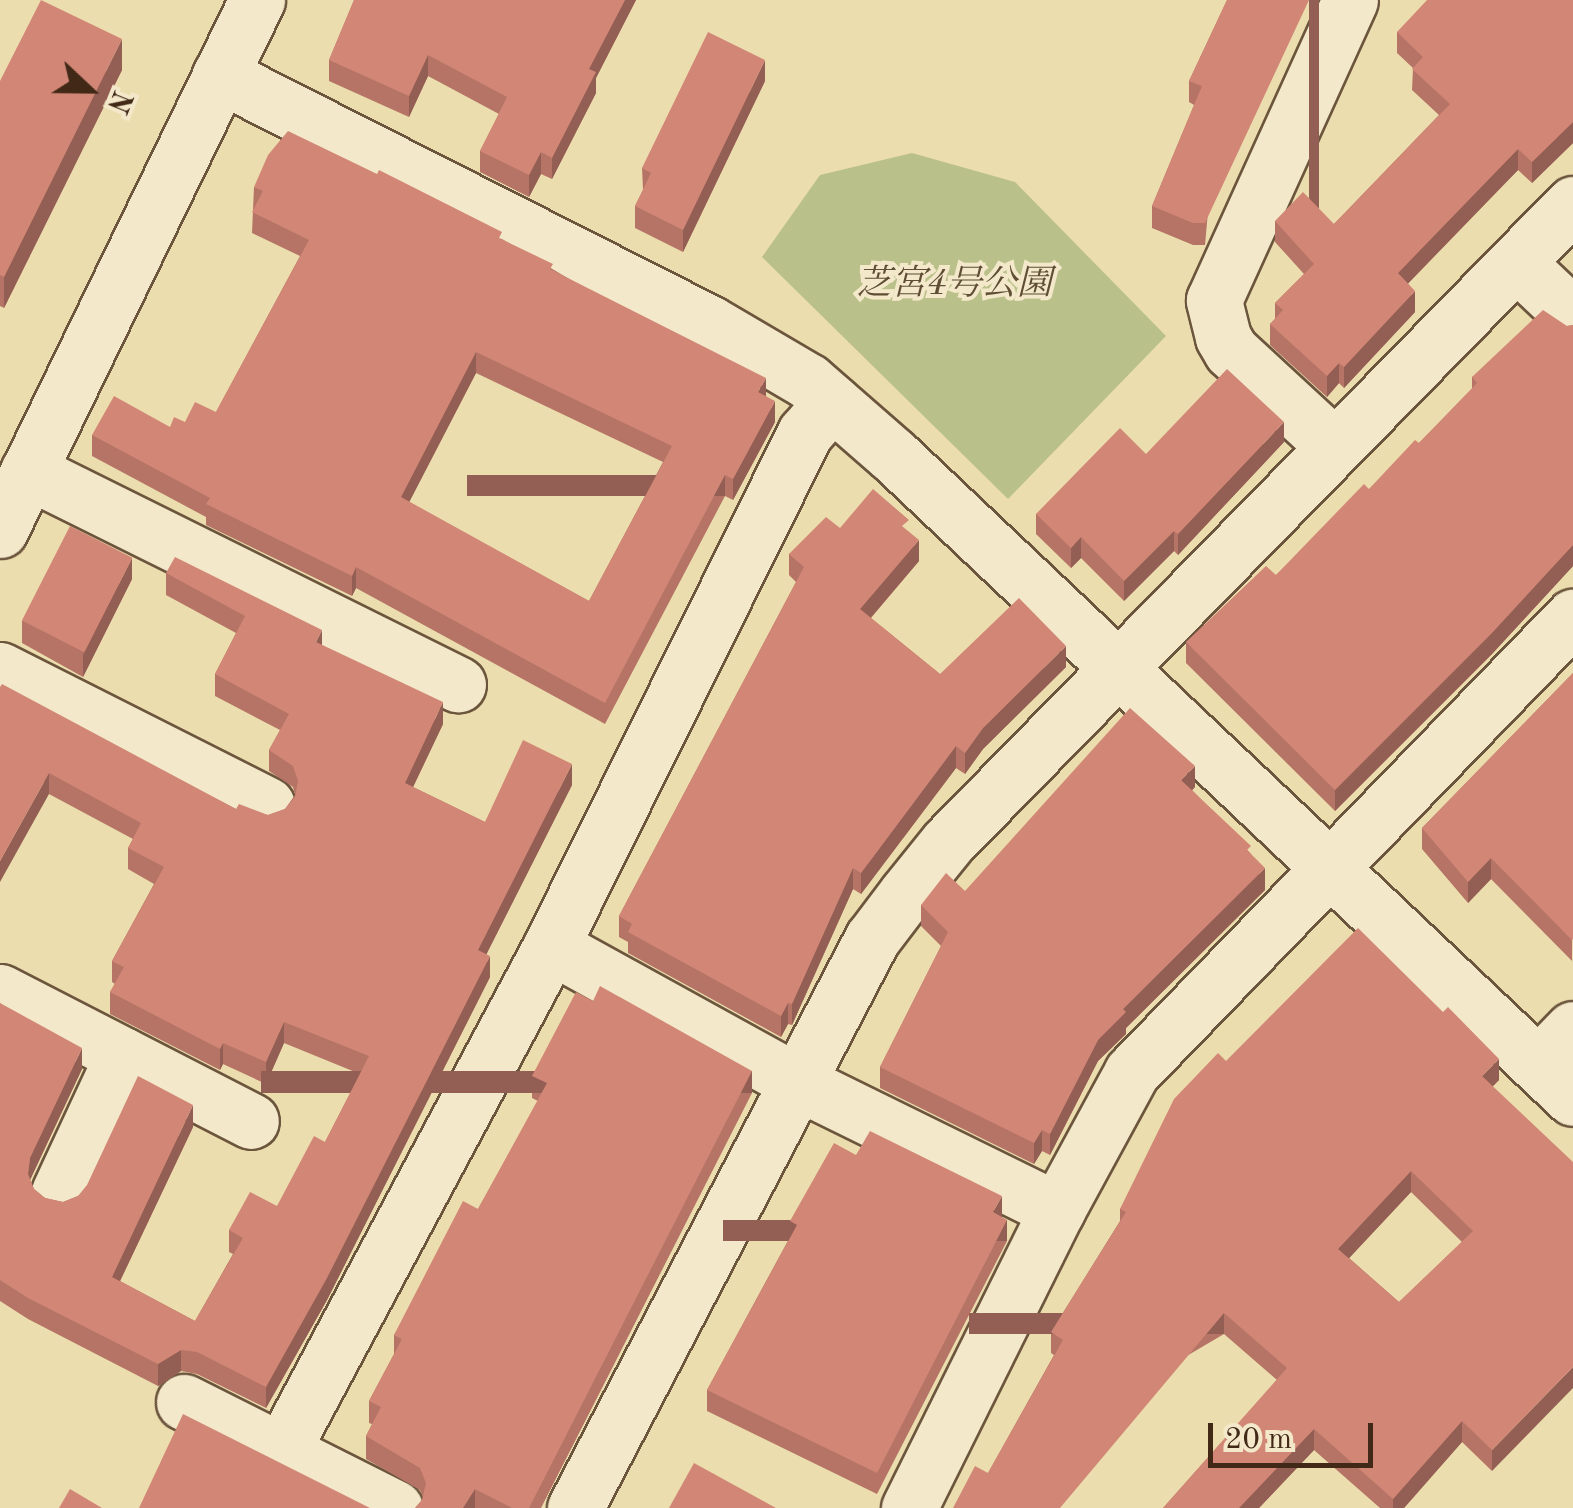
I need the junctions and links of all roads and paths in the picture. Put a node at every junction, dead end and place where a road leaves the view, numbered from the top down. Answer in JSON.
{"nodes":[{"id":1,"x":256,"y":0,"type":"edge"},
{"id":2,"x":1350,"y":0,"type":"edge"},
{"id":3,"x":220,"y":75,"type":"junction"},
{"id":4,"x":1573,"y":204,"type":"edge"},
{"id":5,"x":1517,"y":263,"type":"junction"},
{"id":6,"x":1573,"y":316,"type":"edge"},
{"id":7,"x":832,"y":402,"type":"junction"},
{"id":8,"x":1334,"y":446,"type":"junction"},
{"id":9,"x":28,"y":471,"type":"junction"},
{"id":10,"x":0,"y":530,"type":"edge"},
{"id":11,"x":1573,"y":617,"type":"edge"},
{"id":12,"x":0,"y":670,"type":"edge"},
{"id":13,"x":1118,"y":670,"type":"junction"},
{"id":14,"x":458,"y":684,"type":"dead end"},
{"id":15,"x":267,"y":806,"type":"dead end"},
{"id":16,"x":1329,"y":869,"type":"junction"},
{"id":17,"x":552,"y":946,"type":"junction"},
{"id":18,"x":0,"y":992,"type":"edge"},
{"id":19,"x":123,"y":1055,"type":"junction"},
{"id":20,"x":1562,"y":1063,"type":"edge"},
{"id":21,"x":797,"y":1082,"type":"junction"},
{"id":22,"x":252,"y":1121,"type":"dead end"},
{"id":23,"x":59,"y":1192,"type":"dead end"},
{"id":24,"x":1058,"y":1210,"type":"junction"},
{"id":25,"x":184,"y":1402,"type":"dead end"},
{"id":26,"x":282,"y":1450,"type":"junction"},
{"id":27,"x":395,"y":1508,"type":"edge"},
{"id":28,"x":575,"y":1508,"type":"edge"},
{"id":29,"x":909,"y":1508,"type":"edge"}],
"edges":[{"from":1,"to":3,"type":"street"},
{"from":2,"to":8,"type":"street"},
{"from":3,"to":7,"type":"street"},
{"from":3,"to":9,"type":"street"},
{"from":4,"to":5,"type":"street"},
{"from":5,"to":6,"type":"street"},
{"from":5,"to":8,"type":"street"},
{"from":7,"to":13,"type":"street"},
{"from":7,"to":17,"type":"street"},
{"from":8,"to":13,"type":"street"},
{"from":9,"to":10,"type":"street"},
{"from":9,"to":14,"type":"street"},
{"from":11,"to":16,"type":"street"},
{"from":12,"to":15,"type":"street"},
{"from":13,"to":16,"type":"street"},
{"from":13,"to":21,"type":"street"},
{"from":16,"to":20,"type":"street"},
{"from":16,"to":24,"type":"street"},
{"from":17,"to":21,"type":"street"},
{"from":17,"to":26,"type":"street"},
{"from":18,"to":19,"type":"street"},
{"from":19,"to":22,"type":"street"},
{"from":19,"to":23,"type":"street"},
{"from":21,"to":24,"type":"street"},
{"from":21,"to":28,"type":"street"},
{"from":24,"to":29,"type":"street"},
{"from":25,"to":26,"type":"street"},
{"from":26,"to":27,"type":"street"}]}
